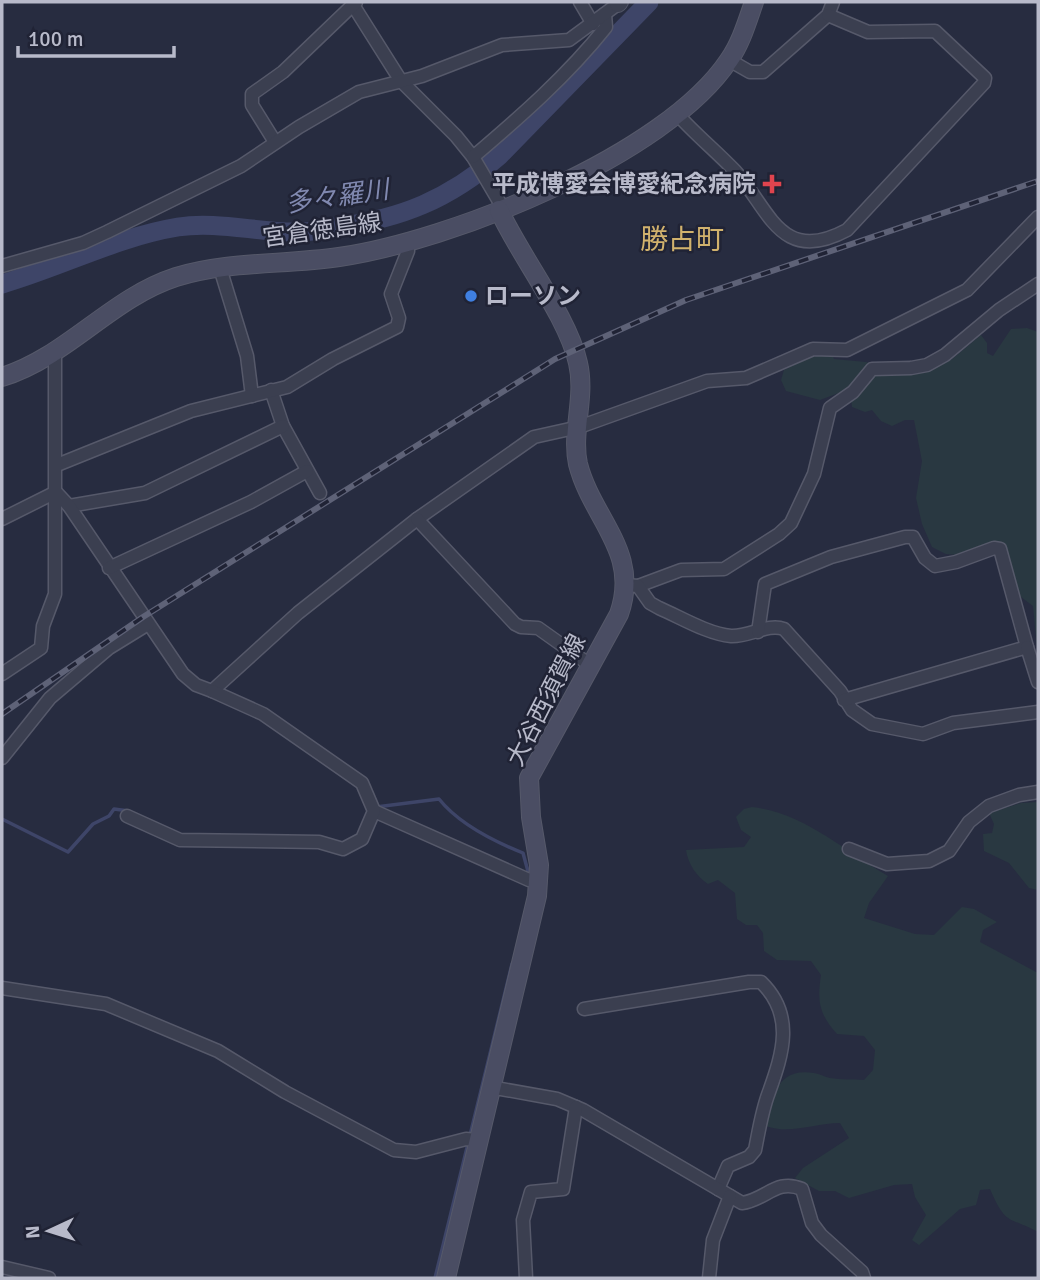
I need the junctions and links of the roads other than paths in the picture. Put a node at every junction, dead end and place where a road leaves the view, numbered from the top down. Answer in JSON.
{"nodes":[{"id":1,"x":580,"y":2,"type":"edge"},
{"id":2,"x":754,"y":2,"type":"edge"},
{"id":3,"x":833,"y":2,"type":"edge"},
{"id":4,"x":354,"y":3,"type":"edge"},
{"id":5,"x":615,"y":7,"type":"edge"},
{"id":6,"x":828,"y":15,"type":"junction"},
{"id":7,"x":593,"y":24,"type":"junction"},
{"id":8,"x":729,"y":60,"type":"junction"},
{"id":9,"x":401,"y":81,"type":"junction"},
{"id":10,"x":678,"y":115,"type":"junction"},
{"id":11,"x":275,"y":142,"type":"junction"},
{"id":12,"x":475,"y":160,"type":"junction"},
{"id":13,"x":499,"y":210,"type":"junction"},
{"id":14,"x":1038,"y":217,"type":"edge"},
{"id":15,"x":407,"y":242,"type":"junction"},
{"id":16,"x":2,"y":266,"type":"edge"},
{"id":17,"x":220,"y":268,"type":"junction"},
{"id":18,"x":1038,"y":284,"type":"edge"},
{"id":19,"x":55,"y":353,"type":"junction"},
{"id":20,"x":2,"y":377,"type":"edge"},
{"id":21,"x":271,"y":390,"type":"junction"},
{"id":22,"x":252,"y":396,"type":"junction"},
{"id":23,"x":283,"y":426,"type":"junction"},
{"id":24,"x":579,"y":427,"type":"junction"},
{"id":25,"x":57,"y":465,"type":"junction"},
{"id":26,"x":307,"y":471,"type":"junction"},
{"id":27,"x":56,"y":492,"type":"junction"},
{"id":28,"x":320,"y":493,"type":"dead end"},
{"id":29,"x":69,"y":506,"type":"junction"},
{"id":30,"x":2,"y":519,"type":"edge"},
{"id":31,"x":417,"y":519,"type":"junction"},
{"id":32,"x":109,"y":568,"type":"junction"},
{"id":33,"x":632,"y":586,"type":"junction"},
{"id":34,"x":148,"y":624,"type":"junction"},
{"id":35,"x":758,"y":632,"type":"junction"},
{"id":36,"x":1027,"y":647,"type":"junction"},
{"id":37,"x":590,"y":666,"type":"junction"},
{"id":38,"x":2,"y":674,"type":"edge"},
{"id":39,"x":1038,"y":681,"type":"edge"},
{"id":40,"x":212,"y":691,"type":"junction"},
{"id":41,"x":844,"y":700,"type":"junction"},
{"id":42,"x":1038,"y":712,"type":"edge"},
{"id":43,"x":2,"y":758,"type":"edge"},
{"id":44,"x":1038,"y":792,"type":"edge"},
{"id":45,"x":374,"y":811,"type":"junction"},
{"id":46,"x":127,"y":816,"type":"dead end"},
{"id":47,"x":849,"y":849,"type":"dead end"},
{"id":48,"x":539,"y":879,"type":"junction"},
{"id":49,"x":2,"y":988,"type":"edge"},
{"id":50,"x":584,"y":1009,"type":"dead end"},
{"id":51,"x":490,"y":1087,"type":"junction"},
{"id":52,"x":576,"y":1107,"type":"junction"},
{"id":53,"x":477,"y":1140,"type":"junction"},
{"id":54,"x":724,"y":1192,"type":"junction"},
{"id":55,"x":2,"y":1267,"type":"edge"},
{"id":56,"x":49,"y":1278,"type":"edge"},
{"id":57,"x":446,"y":1278,"type":"edge"},
{"id":58,"x":526,"y":1278,"type":"edge"},
{"id":59,"x":709,"y":1278,"type":"edge"},
{"id":60,"x":863,"y":1278,"type":"edge"}],
"edges":[{"from":1,"to":7,"type":"street"},
{"from":2,"to":8,"type":"main road","name":"宮倉徳島線"},
{"from":3,"to":6,"type":"street"},
{"from":4,"to":9,"type":"street"},
{"from":4,"to":11,"type":"street"},
{"from":5,"to":7,"type":"street"},
{"from":5,"to":12,"type":"street"},
{"from":6,"to":8,"type":"street"},
{"from":6,"to":10,"type":"street"},
{"from":7,"to":9,"type":"street"},
{"from":8,"to":10,"type":"main road","name":"宮倉徳島線"},
{"from":9,"to":11,"type":"street"},
{"from":9,"to":12,"type":"street"},
{"from":10,"to":13,"type":"main road","name":"宮倉徳島線"},
{"from":11,"to":16,"type":"street"},
{"from":12,"to":13,"type":"street"},
{"from":13,"to":15,"type":"main road","name":"宮倉徳島線"},
{"from":13,"to":24,"type":"main road","name":"大谷西須賀線"},
{"from":14,"to":24,"type":"street"},
{"from":15,"to":17,"type":"main road","name":"宮倉徳島線"},
{"from":15,"to":21,"type":"street"},
{"from":17,"to":19,"type":"main road","name":"宮倉徳島線"},
{"from":17,"to":22,"type":"street"},
{"from":18,"to":33,"type":"street"},
{"from":19,"to":20,"type":"main road","name":"宮倉徳島線"},
{"from":19,"to":25,"type":"street"},
{"from":21,"to":22,"type":"street"},
{"from":21,"to":23,"type":"street"},
{"from":22,"to":25,"type":"street"},
{"from":23,"to":26,"type":"street"},
{"from":23,"to":29,"type":"street"},
{"from":24,"to":31,"type":"street"},
{"from":24,"to":33,"type":"main road","name":"大谷西須賀線"},
{"from":25,"to":27,"type":"street"},
{"from":26,"to":28,"type":"street"},
{"from":26,"to":32,"type":"street"},
{"from":27,"to":29,"type":"street"},
{"from":27,"to":30,"type":"street"},
{"from":27,"to":38,"type":"street"},
{"from":29,"to":32,"type":"street"},
{"from":31,"to":37,"type":"street"},
{"from":31,"to":40,"type":"street"},
{"from":32,"to":34,"type":"street"},
{"from":33,"to":35,"type":"street"},
{"from":33,"to":37,"type":"main road","name":"大谷西須賀線"},
{"from":34,"to":40,"type":"street"},
{"from":34,"to":43,"type":"street"},
{"from":35,"to":36,"type":"street"},
{"from":35,"to":41,"type":"street"},
{"from":36,"to":39,"type":"street"},
{"from":36,"to":41,"type":"street"},
{"from":37,"to":48,"type":"main road","name":"大谷西須賀線"},
{"from":40,"to":45,"type":"street"},
{"from":41,"to":42,"type":"street"},
{"from":44,"to":47,"type":"street"},
{"from":45,"to":46,"type":"street"},
{"from":45,"to":48,"type":"street"},
{"from":48,"to":51,"type":"main road","name":"大谷西須賀線"},
{"from":49,"to":53,"type":"street"},
{"from":50,"to":54,"type":"street"},
{"from":51,"to":52,"type":"street"},
{"from":51,"to":53,"type":"main road","name":"大谷西須賀線"},
{"from":52,"to":54,"type":"street"},
{"from":52,"to":58,"type":"street"},
{"from":53,"to":57,"type":"main road","name":"大谷西須賀線"},
{"from":54,"to":59,"type":"street"},
{"from":54,"to":60,"type":"street"},
{"from":55,"to":56,"type":"street"}]}
